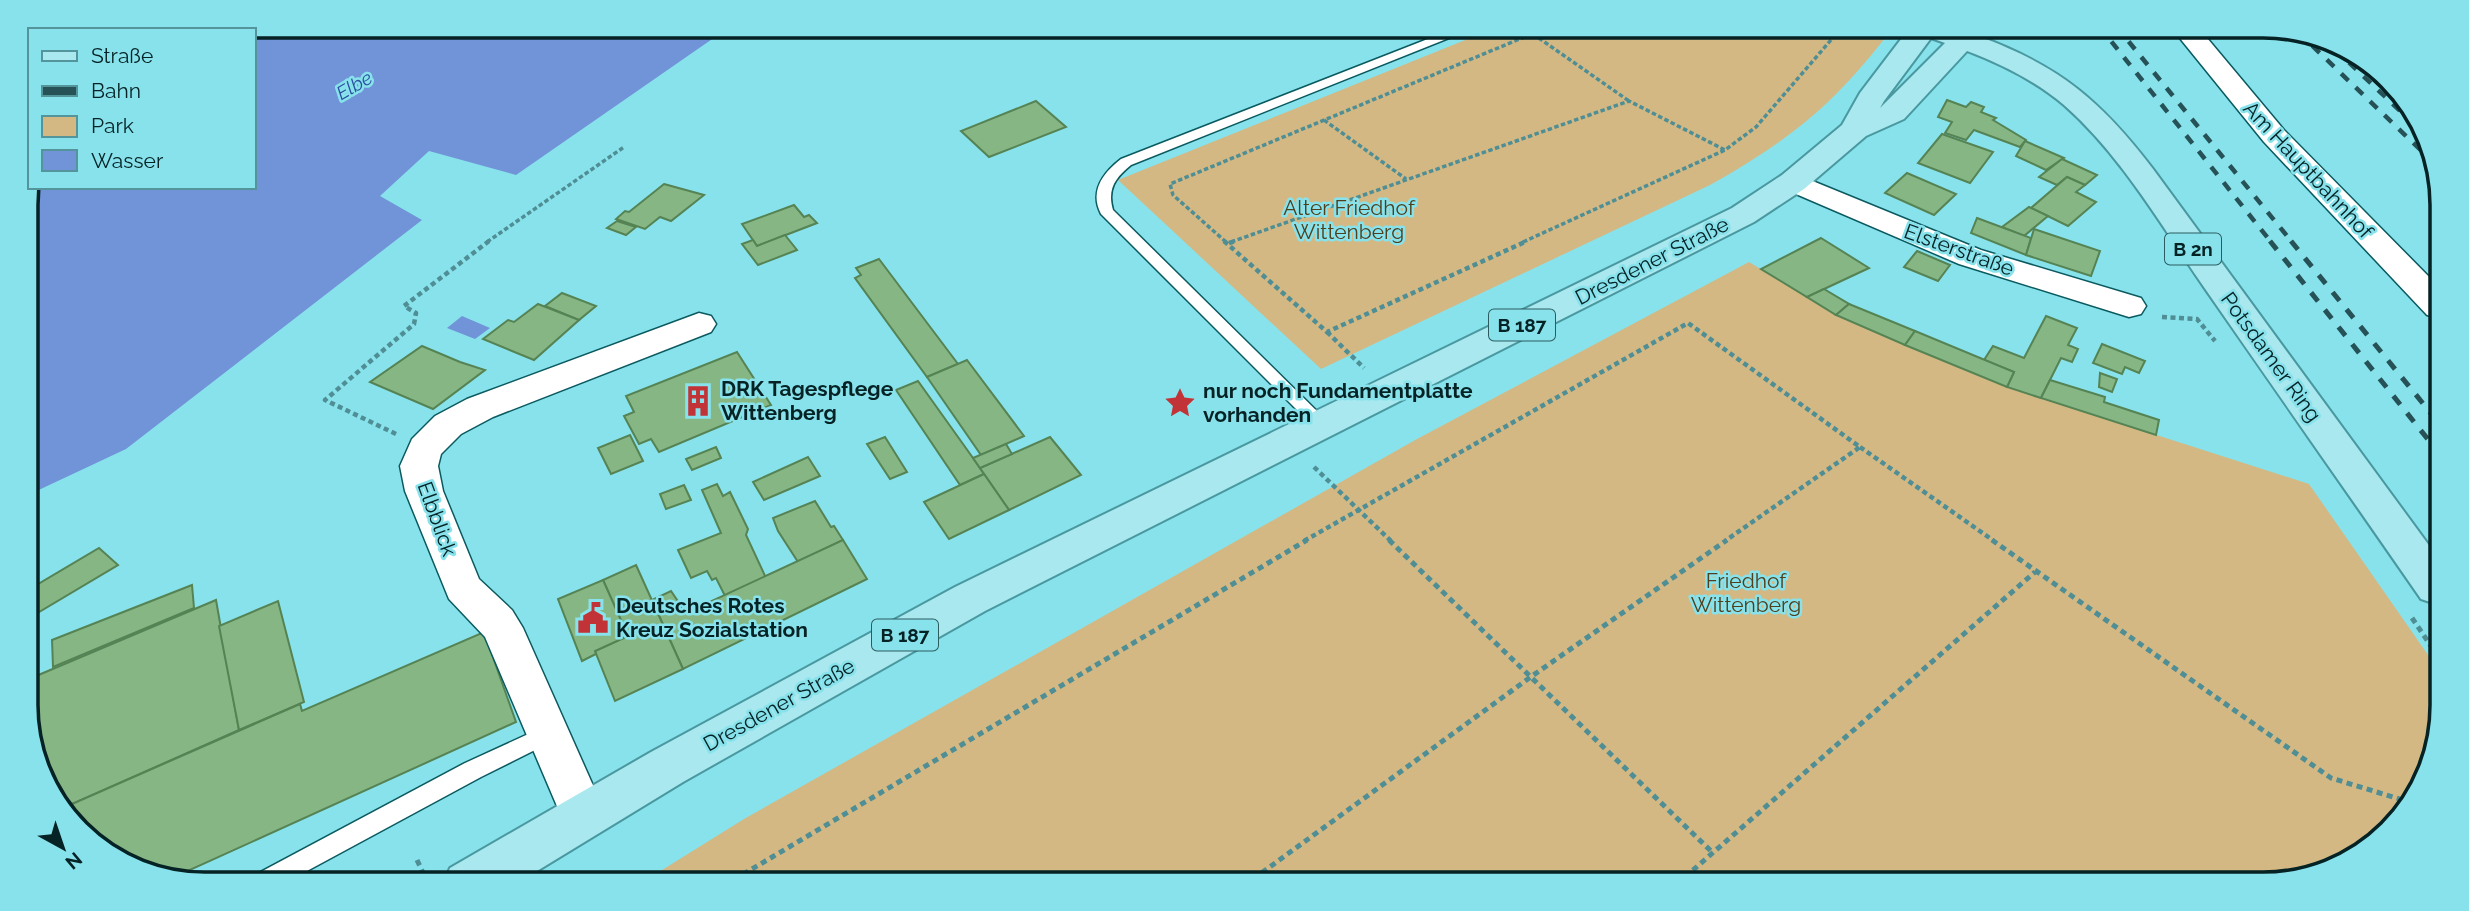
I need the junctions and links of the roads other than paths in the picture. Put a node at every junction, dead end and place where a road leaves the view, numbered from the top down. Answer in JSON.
{"nodes":[{"id":1,"x":1441,"y":38,"type":"edge"},
{"id":2,"x":1918,"y":38,"type":"edge"},
{"id":3,"x":1962,"y":38,"type":"edge"},
{"id":4,"x":1976,"y":38,"type":"edge"},
{"id":5,"x":2193,"y":38,"type":"edge"},
{"id":6,"x":1855,"y":130,"type":"junction"},
{"id":7,"x":1793,"y":182,"type":"junction"},
{"id":8,"x":2430,"y":297,"type":"edge"},
{"id":9,"x":2130,"y":306,"type":"road end"},
{"id":10,"x":699,"y":324,"type":"dead end"},
{"id":11,"x":1303,"y":433,"type":"junction"},
{"id":12,"x":2430,"y":579,"type":"edge"},
{"id":13,"x":548,"y":734,"type":"junction"},
{"id":14,"x":584,"y":817,"type":"junction"},
{"id":15,"x":283,"y":872,"type":"edge"},
{"id":16,"x":490,"y":872,"type":"edge"}],
"edges":[{"from":1,"to":11,"type":"lane"},
{"from":2,"to":6,"type":"main road","number":"B 187"},
{"from":3,"to":6,"type":"main road","number":"B 187"},
{"from":4,"to":12,"type":"main road","name":"Potsdamer Ring","number":"B 2n"},
{"from":5,"to":8,"type":"street","name":"Am Hauptbahnhof"},
{"from":6,"to":7,"type":"main road","name":"Dresdener Straße","number":"B 187"},
{"from":7,"to":9,"type":"street","name":"Elsterstraße"},
{"from":7,"to":11,"type":"main road","name":"Dresdener Straße","number":"B 187"},
{"from":10,"to":13,"type":"street","name":"Elbblick"},
{"from":11,"to":14,"type":"main road","name":"Dresdener Straße","number":"B 187"},
{"from":13,"to":14,"type":"street","name":"Elbblick"},
{"from":13,"to":15,"type":"lane"},
{"from":14,"to":16,"type":"main road","name":"Dresdener Straße","number":"B 187"}]}
